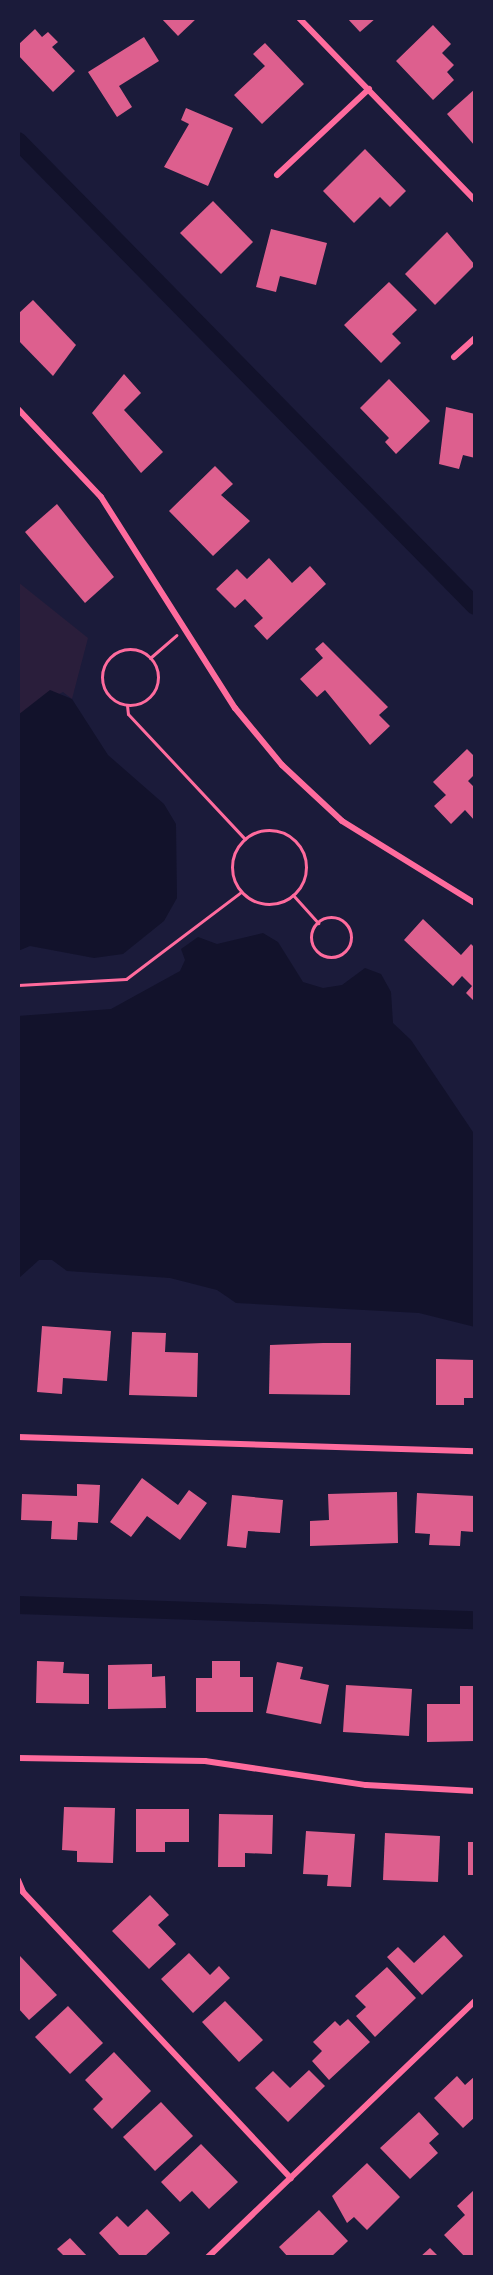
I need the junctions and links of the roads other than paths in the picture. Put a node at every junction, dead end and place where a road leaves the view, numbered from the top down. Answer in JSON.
{"nodes":[{"id":1,"x":299,"y":18,"type":"edge"},
{"id":2,"x":369,"y":89,"type":"junction"},
{"id":3,"x":276,"y":175,"type":"dead end"},
{"id":4,"x":475,"y":200,"type":"edge"},
{"id":5,"x":475,"y":338,"type":"edge"},
{"id":6,"x":454,"y":357,"type":"dead end"},
{"id":7,"x":18,"y":409,"type":"edge"},
{"id":8,"x":475,"y":903,"type":"edge"},
{"id":9,"x":18,"y":1437,"type":"edge"},
{"id":10,"x":475,"y":1451,"type":"edge"},
{"id":11,"x":18,"y":1758,"type":"edge"},
{"id":12,"x":475,"y":1791,"type":"edge"},
{"id":13,"x":18,"y":1880,"type":"edge"},
{"id":14,"x":475,"y":2001,"type":"edge"},
{"id":15,"x":291,"y":2178,"type":"junction"},
{"id":16,"x":208,"y":2257,"type":"edge"}],
"edges":[{"from":1,"to":2,"type":"street"},
{"from":2,"to":3,"type":"street"},
{"from":2,"to":4,"type":"street"},
{"from":5,"to":6,"type":"street"},
{"from":7,"to":8,"type":"street"},
{"from":9,"to":10,"type":"street"},
{"from":11,"to":12,"type":"street"},
{"from":13,"to":15,"type":"street"},
{"from":14,"to":15,"type":"street"},
{"from":15,"to":16,"type":"street"}]}
